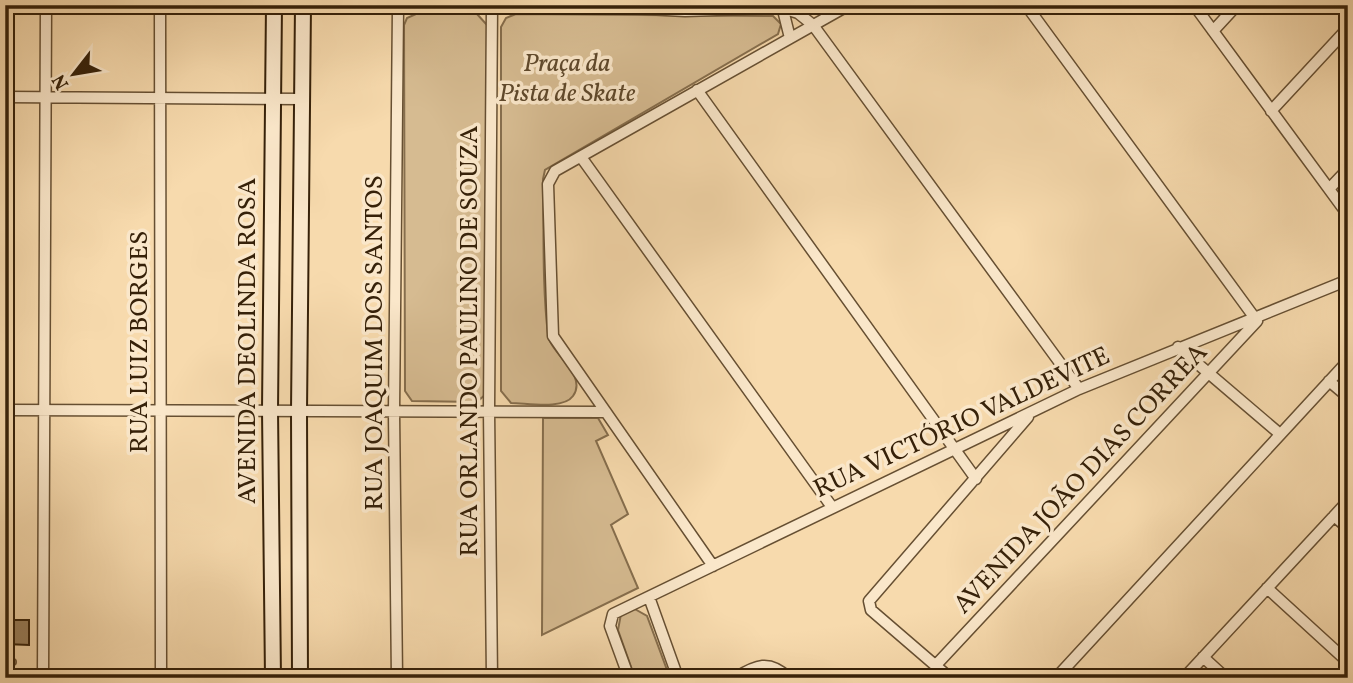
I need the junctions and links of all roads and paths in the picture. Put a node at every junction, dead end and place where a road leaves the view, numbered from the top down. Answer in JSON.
{"nodes":[{"id":1,"x":46,"y":5,"type":"edge"},
{"id":2,"x":160,"y":5,"type":"edge"},
{"id":3,"x":274,"y":5,"type":"edge"},
{"id":4,"x":849,"y":5,"type":"edge"},
{"id":5,"x":1026,"y":5,"type":"edge"},
{"id":6,"x":1194,"y":5,"type":"edge"},
{"id":7,"x":1237,"y":5,"type":"edge"},
{"id":8,"x":303,"y":6,"type":"edge"},
{"id":9,"x":492,"y":6,"type":"edge"},
{"id":10,"x":591,"y":6,"type":"edge"},
{"id":11,"x":782,"y":6,"type":"edge"},
{"id":12,"x":398,"y":8,"type":"junction"},
{"id":13,"x":685,"y":8,"type":"edge"},
{"id":14,"x":813,"y":25,"type":"junction"},
{"id":15,"x":1348,"y":28,"type":"edge"},
{"id":16,"x":1213,"y":31,"type":"junction"},
{"id":17,"x":790,"y":38,"type":"junction"},
{"id":18,"x":698,"y":90,"type":"junction"},
{"id":19,"x":5,"y":97,"type":"edge"},
{"id":20,"x":46,"y":97,"type":"junction"},
{"id":21,"x":161,"y":99,"type":"junction"},
{"id":22,"x":274,"y":99,"type":"junction"},
{"id":23,"x":304,"y":99,"type":"junction"},
{"id":24,"x":1271,"y":111,"type":"junction"},
{"id":25,"x":581,"y":157,"type":"junction"},
{"id":26,"x":1348,"y":169,"type":"edge"},
{"id":27,"x":1329,"y":189,"type":"junction"},
{"id":28,"x":1348,"y":215,"type":"edge"},
{"id":29,"x":1348,"y":279,"type":"edge"},
{"id":30,"x":1255,"y":319,"type":"junction"},
{"id":31,"x":1178,"y":348,"type":"junction"},
{"id":32,"x":1348,"y":361,"type":"edge"},
{"id":33,"x":1208,"y":372,"type":"junction"},
{"id":34,"x":1329,"y":380,"type":"junction"},
{"id":35,"x":1079,"y":388,"type":"junction"},
{"id":36,"x":1348,"y":397,"type":"edge"},
{"id":37,"x":162,"y":409,"type":"junction"},
{"id":38,"x":5,"y":410,"type":"edge"},
{"id":39,"x":45,"y":410,"type":"junction"},
{"id":40,"x":270,"y":410,"type":"junction"},
{"id":41,"x":489,"y":411,"type":"junction"},
{"id":42,"x":299,"y":412,"type":"junction"},
{"id":43,"x":394,"y":412,"type":"junction"},
{"id":44,"x":606,"y":412,"type":"junction"},
{"id":45,"x":1031,"y":414,"type":"junction"},
{"id":46,"x":1280,"y":434,"type":"junction"},
{"id":47,"x":953,"y":448,"type":"junction"},
{"id":48,"x":976,"y":479,"type":"junction"},
{"id":49,"x":1348,"y":502,"type":"edge"},
{"id":50,"x":832,"y":507,"type":"junction"},
{"id":51,"x":1334,"y":516,"type":"junction"},
{"id":52,"x":1348,"y":528,"type":"edge"},
{"id":53,"x":713,"y":566,"type":"junction"},
{"id":54,"x":1268,"y":588,"type":"junction"},
{"id":55,"x":649,"y":597,"type":"junction"},
{"id":56,"x":1203,"y":657,"type":"junction"},
{"id":57,"x":5,"y":662,"type":"edge"},
{"id":58,"x":13,"y":662,"type":"dead end"},
{"id":59,"x":1348,"y":662,"type":"edge"},
{"id":60,"x":936,"y":666,"type":"junction"},
{"id":61,"x":43,"y":678,"type":"edge"},
{"id":62,"x":161,"y":678,"type":"edge"},
{"id":63,"x":273,"y":678,"type":"edge"},
{"id":64,"x":300,"y":678,"type":"edge"},
{"id":65,"x":397,"y":678,"type":"edge"},
{"id":66,"x":492,"y":678,"type":"edge"},
{"id":67,"x":629,"y":678,"type":"edge"},
{"id":68,"x":678,"y":678,"type":"edge"},
{"id":69,"x":734,"y":678,"type":"edge"},
{"id":70,"x":789,"y":678,"type":"edge"},
{"id":71,"x":950,"y":678,"type":"edge"},
{"id":72,"x":1056,"y":678,"type":"edge"},
{"id":73,"x":1184,"y":678,"type":"edge"},
{"id":74,"x":1226,"y":678,"type":"edge"}],
"edges":[{"from":1,"to":20,"type":"street"},
{"from":2,"to":21,"type":"street","name":"RUA LUIZ BORGES"},
{"from":3,"to":22,"type":"street","name":"AVENIDA DEOLINDA ROSA"},
{"from":4,"to":14,"type":"street"},
{"from":5,"to":30,"type":"street"},
{"from":6,"to":16,"type":"street"},
{"from":7,"to":16,"type":"street"},
{"from":8,"to":12,"type":"street"},
{"from":8,"to":23,"type":"street","name":"AVENIDA DEOLINDA ROSA"},
{"from":9,"to":10,"type":"street"},
{"from":9,"to":12,"type":"street"},
{"from":9,"to":41,"type":"street","name":"RUA ORLANDO PAULINO DE SOUZA"},
{"from":10,"to":13,"type":"street"},
{"from":11,"to":13,"type":"street"},
{"from":11,"to":14,"type":"street"},
{"from":11,"to":17,"type":"street"},
{"from":12,"to":43,"type":"street","name":"RUA JOAQUIM DOS SANTOS"},
{"from":14,"to":17,"type":"street"},
{"from":14,"to":35,"type":"street"},
{"from":15,"to":24,"type":"street"},
{"from":16,"to":24,"type":"street"},
{"from":17,"to":18,"type":"street"},
{"from":18,"to":25,"type":"street"},
{"from":18,"to":47,"type":"street"},
{"from":19,"to":20,"type":"street"},
{"from":20,"to":21,"type":"street"},
{"from":20,"to":39,"type":"street"},
{"from":21,"to":22,"type":"street"},
{"from":21,"to":37,"type":"street","name":"RUA LUIZ BORGES"},
{"from":22,"to":23,"type":"street"},
{"from":22,"to":40,"type":"street","name":"AVENIDA DEOLINDA ROSA"},
{"from":23,"to":42,"type":"street","name":"AVENIDA DEOLINDA ROSA"},
{"from":24,"to":27,"type":"street"},
{"from":25,"to":44,"type":"street"},
{"from":25,"to":50,"type":"street"},
{"from":26,"to":27,"type":"street"},
{"from":27,"to":28,"type":"street"},
{"from":29,"to":30,"type":"street","name":"RUA VICTÓRIO VALDEVITE"},
{"from":30,"to":31,"type":"street","name":"RUA VICTÓRIO VALDEVITE"},
{"from":30,"to":33,"type":"street","name":"AVENIDA JOÃO DIAS CORREA"},
{"from":31,"to":33,"type":"street"},
{"from":31,"to":35,"type":"street","name":"RUA VICTÓRIO VALDEVITE"},
{"from":32,"to":34,"type":"street"},
{"from":33,"to":46,"type":"street"},
{"from":33,"to":60,"type":"street","name":"AVENIDA JOÃO DIAS CORREA"},
{"from":34,"to":36,"type":"street"},
{"from":34,"to":46,"type":"street"},
{"from":35,"to":45,"type":"street","name":"RUA VICTÓRIO VALDEVITE"},
{"from":37,"to":39,"type":"street"},
{"from":37,"to":40,"type":"street"},
{"from":37,"to":62,"type":"street","name":"RUA LUIZ BORGES"},
{"from":38,"to":39,"type":"street"},
{"from":39,"to":61,"type":"street"},
{"from":40,"to":42,"type":"street"},
{"from":40,"to":63,"type":"street","name":"AVENIDA DEOLINDA ROSA"},
{"from":41,"to":43,"type":"street"},
{"from":41,"to":44,"type":"street"},
{"from":41,"to":66,"type":"street","name":"RUA ORLANDO PAULINO DE SOUZA"},
{"from":42,"to":43,"type":"street"},
{"from":42,"to":64,"type":"street","name":"AVENIDA DEOLINDA ROSA"},
{"from":43,"to":65,"type":"street","name":"RUA JOAQUIM DOS SANTOS"},
{"from":44,"to":53,"type":"street"},
{"from":45,"to":47,"type":"street","name":"RUA VICTÓRIO VALDEVITE"},
{"from":45,"to":48,"type":"street"},
{"from":46,"to":72,"type":"street"},
{"from":47,"to":48,"type":"street"},
{"from":47,"to":50,"type":"street","name":"RUA VICTÓRIO VALDEVITE"},
{"from":48,"to":60,"type":"street"},
{"from":49,"to":51,"type":"street"},
{"from":50,"to":53,"type":"street","name":"RUA VICTÓRIO VALDEVITE"},
{"from":51,"to":52,"type":"street"},
{"from":51,"to":54,"type":"street"},
{"from":53,"to":55,"type":"street","name":"RUA VICTÓRIO VALDEVITE"},
{"from":54,"to":56,"type":"street"},
{"from":54,"to":59,"type":"street"},
{"from":55,"to":67,"type":"street","name":"RUA VICTÓRIO VALDEVITE"},
{"from":55,"to":68,"type":"street"},
{"from":56,"to":73,"type":"street"},
{"from":56,"to":74,"type":"street"},
{"from":57,"to":58,"type":"lane"},
{"from":60,"to":71,"type":"street"},
{"from":69,"to":70,"type":"street"}]}
